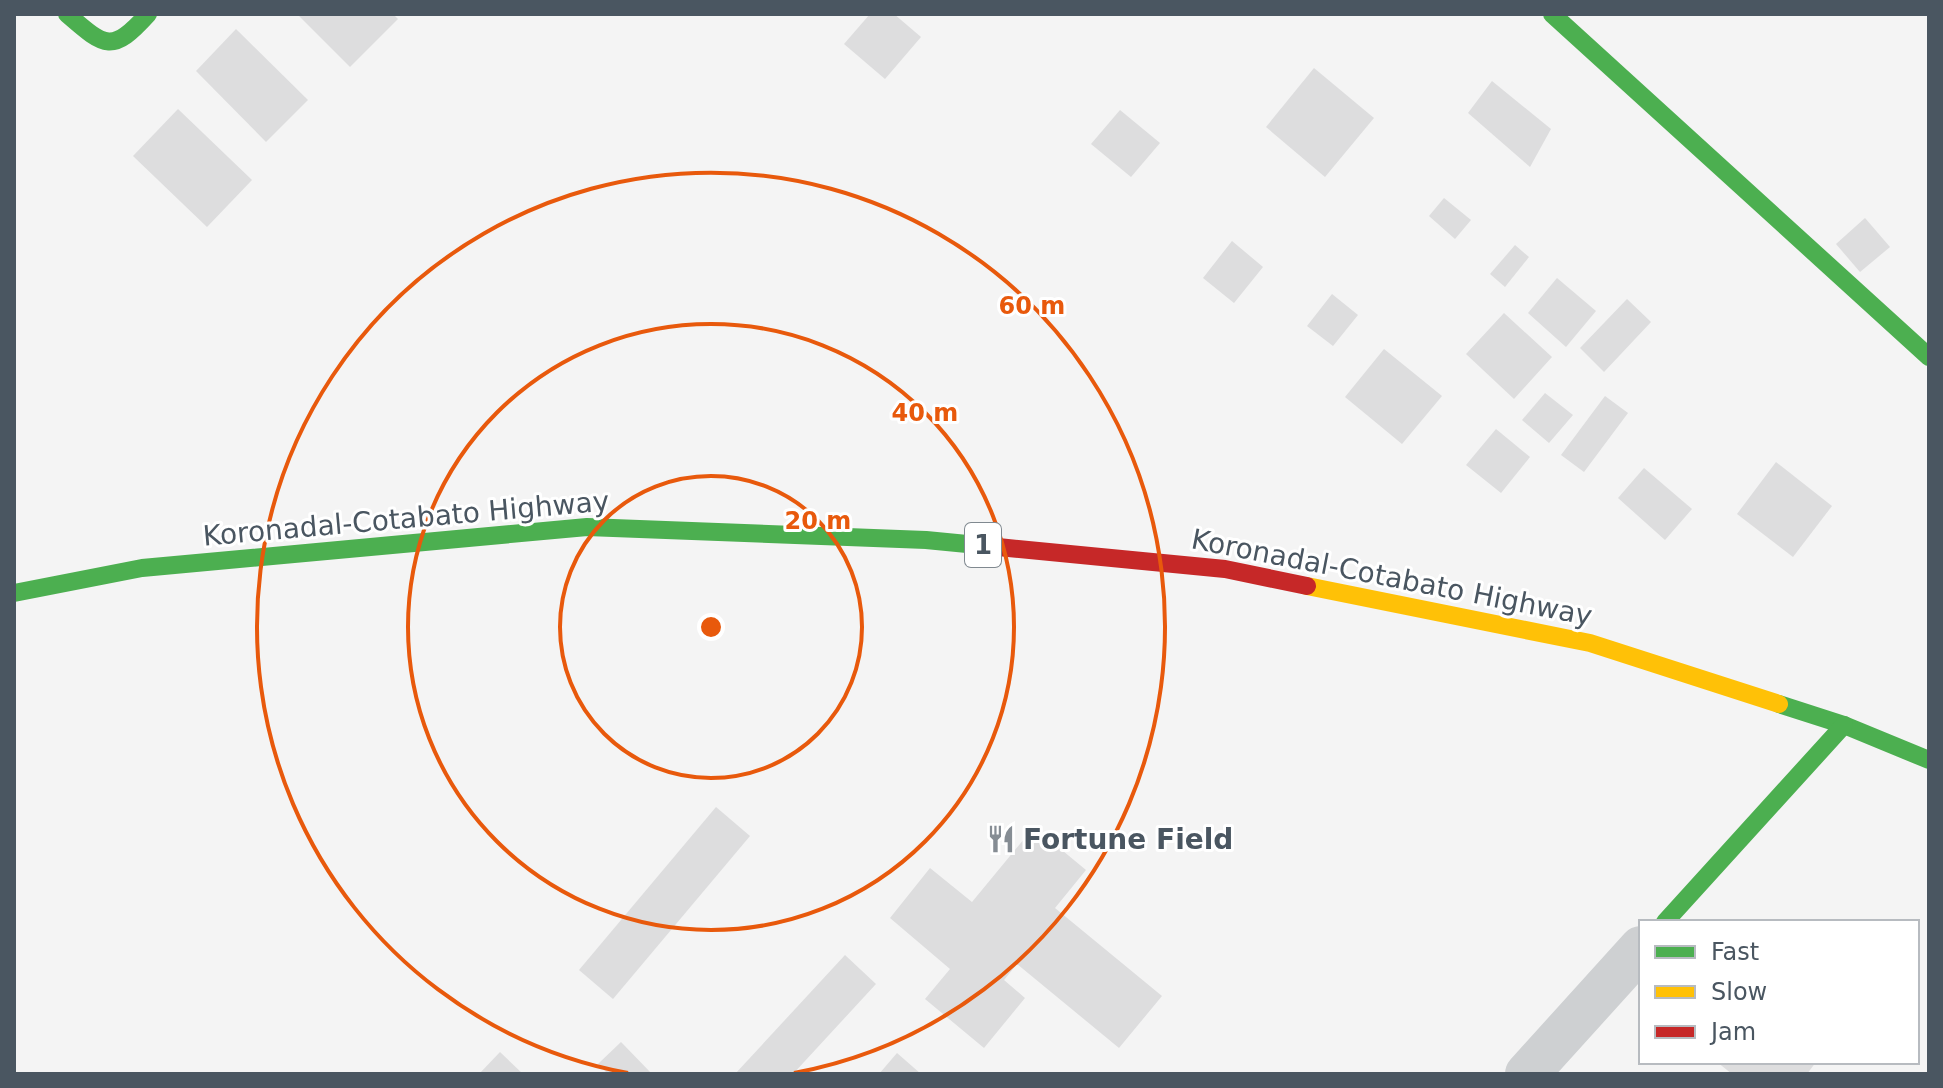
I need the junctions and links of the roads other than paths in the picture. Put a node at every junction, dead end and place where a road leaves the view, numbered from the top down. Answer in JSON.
{"nodes":[{"id":1,"x":67,"y":14,"type":"edge"},
{"id":2,"x":148,"y":14,"type":"edge"},
{"id":3,"x":1552,"y":14,"type":"edge"},
{"id":4,"x":1929,"y":357,"type":"edge"},
{"id":5,"x":14,"y":593,"type":"edge"},
{"id":6,"x":1844,"y":725,"type":"junction"},
{"id":7,"x":1929,"y":760,"type":"edge"},
{"id":8,"x":1667,"y":920,"type":"edge"},
{"id":9,"x":1639,"y":950,"type":"edge"},
{"id":10,"x":1527,"y":1074,"type":"edge"}],
"edges":[{"from":1,"to":2,"type":"main road"},
{"from":3,"to":4,"type":"main road"},
{"from":5,"to":6,"type":"main road","name":"Koronadal-Cotabato Highway","number":"1"},
{"from":6,"to":7,"type":"main road","name":"Koronadal-Cotabato Highway","number":"1"},
{"from":6,"to":8,"type":"main road"},
{"from":9,"to":10,"type":"street"}]}
